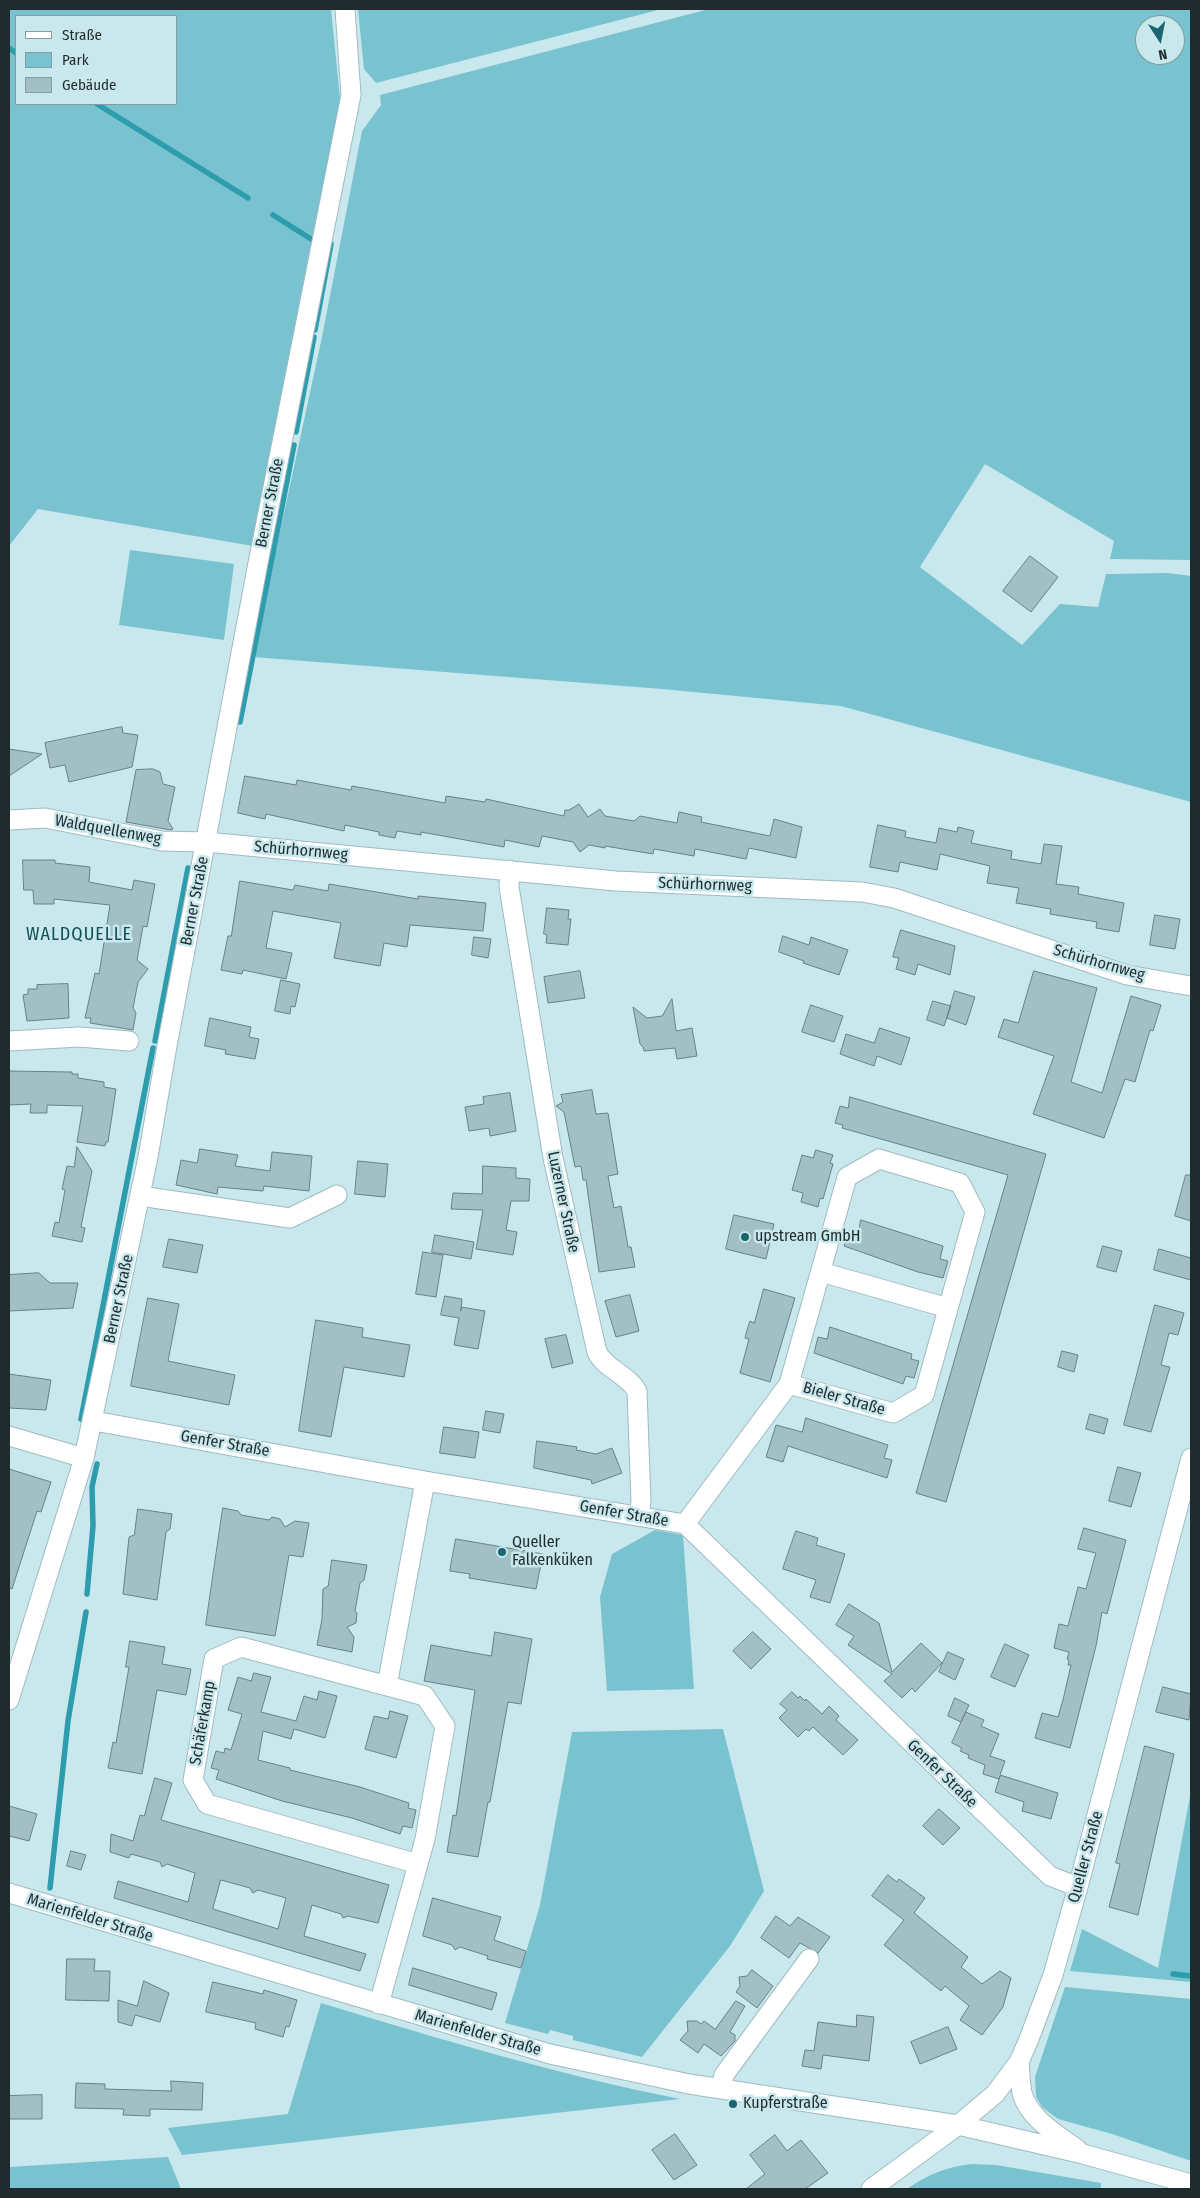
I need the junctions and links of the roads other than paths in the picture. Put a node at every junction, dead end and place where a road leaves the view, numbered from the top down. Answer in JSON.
{"nodes":[{"id":1,"x":346,"y":9,"type":"edge"},
{"id":2,"x":9,"y":820,"type":"edge"},
{"id":3,"x":206,"y":842,"type":"junction"},
{"id":4,"x":510,"y":870,"type":"junction"},
{"id":5,"x":1191,"y":986,"type":"edge"},
{"id":6,"x":9,"y":1041,"type":"edge"},
{"id":7,"x":129,"y":1041,"type":"dead end"},
{"id":8,"x":337,"y":1195,"type":"dead end"},
{"id":9,"x":140,"y":1196,"type":"junction"},
{"id":10,"x":821,"y":1272,"type":"junction"},
{"id":11,"x":948,"y":1308,"type":"junction"},
{"id":12,"x":789,"y":1384,"type":"junction"},
{"id":13,"x":94,"y":1421,"type":"junction"},
{"id":14,"x":9,"y":1436,"type":"edge"},
{"id":15,"x":84,"y":1458,"type":"junction"},
{"id":16,"x":1191,"y":1458,"type":"edge"},
{"id":17,"x":425,"y":1481,"type":"junction"},
{"id":18,"x":639,"y":1516,"type":"junction"},
{"id":19,"x":685,"y":1524,"type":"junction"},
{"id":20,"x":387,"y":1686,"type":"junction"},
{"id":21,"x":9,"y":1700,"type":"edge"},
{"id":22,"x":418,"y":1864,"type":"junction"},
{"id":23,"x":1078,"y":1887,"type":"junction"},
{"id":24,"x":9,"y":1893,"type":"edge"},
{"id":25,"x":809,"y":1959,"type":"dead end"},
{"id":26,"x":378,"y":2004,"type":"junction"},
{"id":27,"x":1019,"y":2062,"type":"junction"},
{"id":28,"x":721,"y":2089,"type":"junction"},
{"id":29,"x":958,"y":2125,"type":"junction"},
{"id":30,"x":1083,"y":2154,"type":"junction"},
{"id":31,"x":1191,"y":2184,"type":"edge"},
{"id":32,"x":871,"y":2189,"type":"edge"}],
"edges":[{"from":1,"to":3,"type":"street","name":"Berner Straße"},
{"from":2,"to":3,"type":"street","name":"Waldquellenweg"},
{"from":3,"to":4,"type":"street","name":"Schürhornweg"},
{"from":3,"to":9,"type":"street","name":"Berner Straße"},
{"from":4,"to":5,"type":"street","name":"Schürhornweg"},
{"from":4,"to":18,"type":"street","name":"Luzerner Straße"},
{"from":6,"to":7,"type":"street"},
{"from":8,"to":9,"type":"street"},
{"from":9,"to":13,"type":"street","name":"Berner Straße"},
{"from":10,"to":11,"type":"street"},
{"from":10,"to":11,"type":"street","name":"Bieler Straße"},
{"from":10,"to":12,"type":"street","name":"Bieler Straße"},
{"from":11,"to":12,"type":"street","name":"Bieler Straße"},
{"from":12,"to":19,"type":"street","name":"Bieler Straße"},
{"from":13,"to":15,"type":"street","name":"Berner Straße"},
{"from":13,"to":17,"type":"street","name":"Genfer Straße"},
{"from":14,"to":15,"type":"street"},
{"from":15,"to":21,"type":"street","name":"Berner Straße"},
{"from":16,"to":23,"type":"street","name":"Queller Straße"},
{"from":17,"to":18,"type":"street","name":"Genfer Straße"},
{"from":17,"to":20,"type":"street"},
{"from":18,"to":19,"type":"street","name":"Genfer Straße"},
{"from":19,"to":23,"type":"street","name":"Genfer Straße"},
{"from":20,"to":22,"type":"street","name":"Schäferkamp"},
{"from":20,"to":22,"type":"street","name":"Schäferkamp"},
{"from":22,"to":26,"type":"street","name":"Schäferkamp"},
{"from":23,"to":27,"type":"street","name":"Queller Straße"},
{"from":24,"to":26,"type":"street","name":"Marienfelder Straße"},
{"from":25,"to":28,"type":"street"},
{"from":26,"to":28,"type":"street","name":"Marienfelder Straße"},
{"from":27,"to":29,"type":"street","name":"Queller Straße"},
{"from":27,"to":30,"type":"street"},
{"from":28,"to":29,"type":"street","name":"Marienfelder Straße"},
{"from":29,"to":30,"type":"street"},
{"from":29,"to":32,"type":"street","name":"Queller Straße"},
{"from":30,"to":31,"type":"street"}]}
